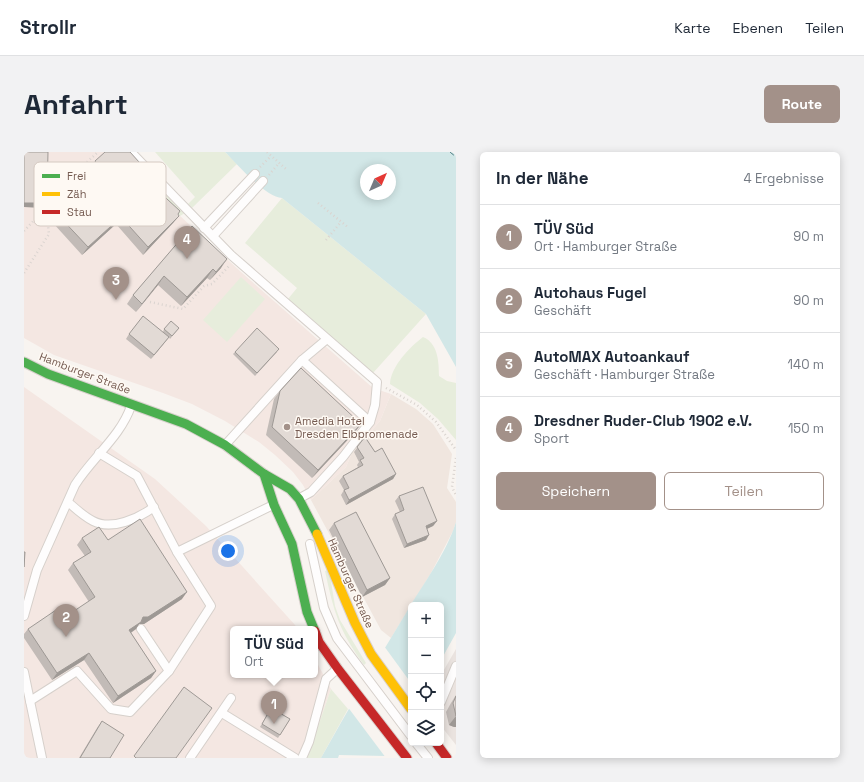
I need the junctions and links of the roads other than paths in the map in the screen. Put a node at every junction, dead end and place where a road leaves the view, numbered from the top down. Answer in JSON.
{"nodes":[{"id":1,"x":131,"y":152,"type":"edge"},
{"id":2,"x":141,"y":162,"type":"edge"},
{"id":3,"x":256,"y":172,"type":"road end"},
{"id":4,"x":265,"y":179,"type":"road end"},
{"id":5,"x":166,"y":188,"type":"edge"},
{"id":6,"x":204,"y":228,"type":"junction"},
{"id":7,"x":212,"y":236,"type":"junction"},
{"id":8,"x":327,"y":339,"type":"junction"},
{"id":9,"x":302,"y":360,"type":"junction"},
{"id":10,"x":24,"y":362,"type":"edge"},
{"id":11,"x":132,"y":404,"type":"junction"},
{"id":12,"x":370,"y":422,"type":"junction"},
{"id":13,"x":225,"y":445,"type":"junction"},
{"id":14,"x":99,"y":453,"type":"junction"},
{"id":15,"x":264,"y":474,"type":"junction"},
{"id":16,"x":283,"y":496,"type":"dead end"},
{"id":17,"x":299,"y":499,"type":"junction"},
{"id":18,"x":68,"y":502,"type":"junction"},
{"id":19,"x":274,"y":505,"type":"junction"},
{"id":20,"x":154,"y":507,"type":"junction"},
{"id":21,"x":295,"y":510,"type":"dead end"},
{"id":22,"x":176,"y":552,"type":"junction"},
{"id":23,"x":24,"y":616,"type":"edge"},
{"id":24,"x":313,"y":626,"type":"edge"},
{"id":25,"x":141,"y":629,"type":"edge"},
{"id":26,"x":318,"y":637,"type":"edge"},
{"id":27,"x":456,"y":666,"type":"edge"},
{"id":28,"x":338,"y":668,"type":"junction"},
{"id":29,"x":169,"y":671,"type":"junction"},
{"id":30,"x":24,"y":672,"type":"edge"},
{"id":31,"x":444,"y":695,"type":"edge"},
{"id":32,"x":231,"y":698,"type":"dead end"},
{"id":33,"x":30,"y":701,"type":"junction"},
{"id":34,"x":408,"y":705,"type":"edge"},
{"id":35,"x":222,"y":714,"type":"junction"},
{"id":36,"x":408,"y":733,"type":"edge"},
{"id":37,"x":418,"y":746,"type":"edge"},
{"id":38,"x":438,"y":746,"type":"edge"},
{"id":39,"x":42,"y":758,"type":"edge"},
{"id":40,"x":190,"y":758,"type":"edge"},
{"id":41,"x":295,"y":758,"type":"edge"},
{"id":42,"x":302,"y":758,"type":"edge"},
{"id":43,"x":407,"y":758,"type":"edge"},
{"id":44,"x":428,"y":758,"type":"edge"},
{"id":45,"x":448,"y":758,"type":"edge"}],
"edges":[{"from":1,"to":2,"type":"lane"},
{"from":3,"to":6,"type":"lane"},
{"from":4,"to":7,"type":"lane"},
{"from":5,"to":6,"type":"lane"},
{"from":6,"to":7,"type":"lane"},
{"from":7,"to":8,"type":"lane"},
{"from":8,"to":9,"type":"lane"},
{"from":8,"to":12,"type":"lane"},
{"from":9,"to":12,"type":"lane"},
{"from":9,"to":13,"type":"lane"},
{"from":10,"to":11,"type":"main road","name":"Hamburger Straße"},
{"from":11,"to":13,"type":"main road","name":"Hamburger Straße"},
{"from":11,"to":14,"type":"lane"},
{"from":12,"to":17,"type":"lane"},
{"from":13,"to":15,"type":"main road","name":"Hamburger Straße"},
{"from":14,"to":18,"type":"lane"},
{"from":14,"to":20,"type":"lane"},
{"from":15,"to":16,"type":"lane"},
{"from":15,"to":17,"type":"main road","name":"Hamburger Straße"},
{"from":15,"to":19,"type":"main road"},
{"from":17,"to":34,"type":"main road","name":"Hamburger Straße"},
{"from":18,"to":20,"type":"lane"},
{"from":18,"to":23,"type":"lane"},
{"from":19,"to":22,"type":"lane"},
{"from":19,"to":24,"type":"main road"},
{"from":20,"to":22,"type":"lane"},
{"from":21,"to":36,"type":"lane"},
{"from":22,"to":29,"type":"lane"},
{"from":25,"to":29,"type":"lane"},
{"from":26,"to":28,"type":"main road"},
{"from":27,"to":31,"type":"lane"},
{"from":28,"to":42,"type":"lane"},
{"from":28,"to":43,"type":"main road"},
{"from":29,"to":33,"type":"lane"},
{"from":30,"to":33,"type":"lane"},
{"from":32,"to":35,"type":"lane"},
{"from":33,"to":39,"type":"lane"},
{"from":35,"to":40,"type":"lane"},
{"from":35,"to":41,"type":"lane"},
{"from":37,"to":44,"type":"lane"},
{"from":38,"to":45,"type":"main road"}]}
